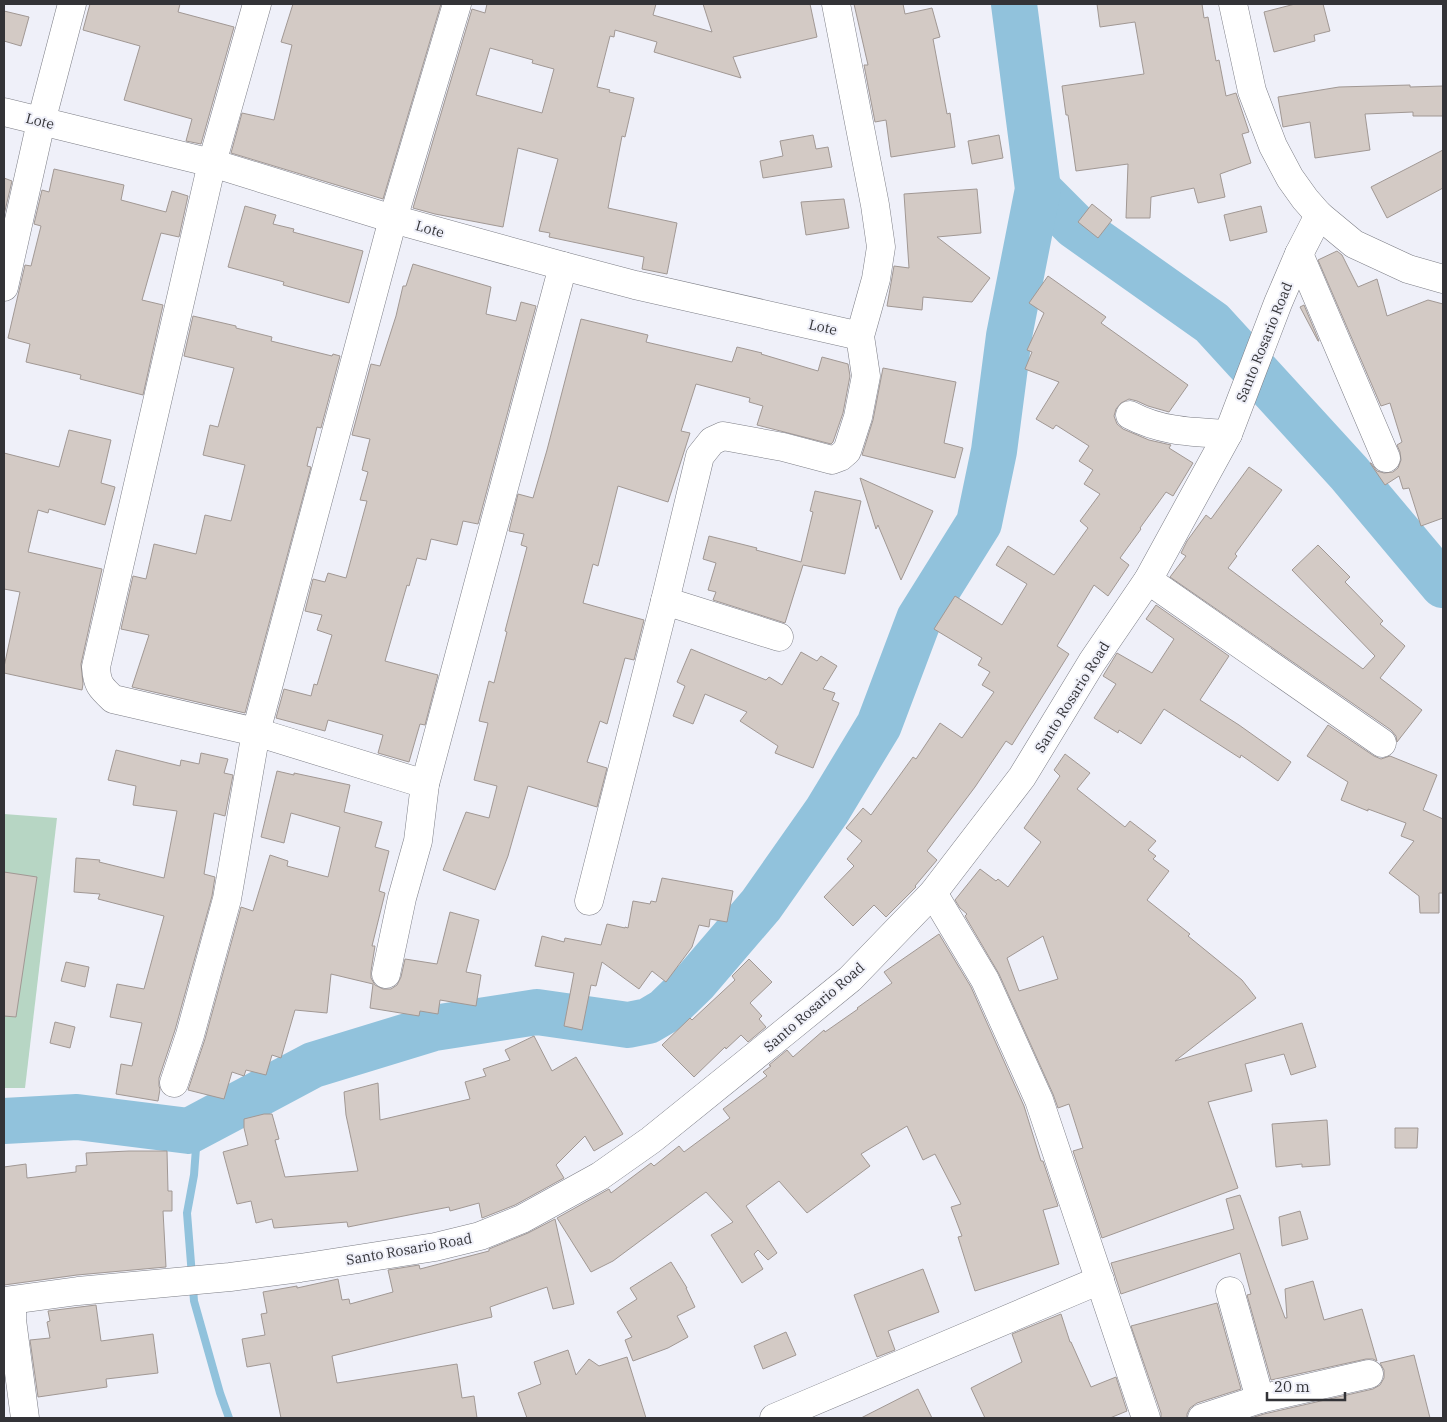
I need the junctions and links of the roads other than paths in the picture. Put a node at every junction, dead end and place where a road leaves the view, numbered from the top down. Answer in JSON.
{"nodes":[{"id":1,"x":72,"y":4,"type":"edge"},
{"id":2,"x":256,"y":4,"type":"edge"},
{"id":3,"x":456,"y":4,"type":"edge"},
{"id":4,"x":836,"y":4,"type":"edge"},
{"id":5,"x":1233,"y":4,"type":"edge"},
{"id":6,"x":4,"y":112,"type":"edge"},
{"id":7,"x":41,"y":122,"type":"junction"},
{"id":8,"x":212,"y":163,"type":"junction"},
{"id":9,"x":1319,"y":215,"type":"junction"},
{"id":10,"x":393,"y":219,"type":"junction"},
{"id":11,"x":1299,"y":254,"type":"junction"},
{"id":12,"x":563,"y":266,"type":"junction"},
{"id":13,"x":1443,"y":279,"type":"edge"},
{"id":14,"x":4,"y":287,"type":"edge"},
{"id":15,"x":860,"y":336,"type":"junction"},
{"id":16,"x":1130,"y":415,"type":"dead end"},
{"id":17,"x":1228,"y":434,"type":"junction"},
{"id":18,"x":1386,"y":458,"type":"dead end"},
{"id":19,"x":1148,"y":580,"type":"junction"},
{"id":20,"x":666,"y":602,"type":"junction"},
{"id":21,"x":779,"y":637,"type":"dead end"},
{"id":22,"x":256,"y":732,"type":"junction"},
{"id":23,"x":1382,"y":743,"type":"dead end"},
{"id":24,"x":424,"y":784,"type":"junction"},
{"id":25,"x":933,"y":893,"type":"junction"},
{"id":26,"x":589,"y":900,"type":"dead end"},
{"id":27,"x":386,"y":974,"type":"dead end"},
{"id":28,"x":174,"y":1082,"type":"dead end"},
{"id":29,"x":1100,"y":1280,"type":"junction"},
{"id":30,"x":1230,"y":1291,"type":"dead end"},
{"id":31,"x":8,"y":1301,"type":"edge"},
{"id":32,"x":1368,"y":1374,"type":"dead end"},
{"id":33,"x":1260,"y":1399,"type":"junction"},
{"id":34,"x":25,"y":1418,"type":"edge"},
{"id":35,"x":774,"y":1418,"type":"edge"},
{"id":36,"x":1146,"y":1418,"type":"edge"},
{"id":37,"x":1206,"y":1418,"type":"edge"}],
"edges":[{"from":1,"to":7,"type":"street"},
{"from":2,"to":8,"type":"street"},
{"from":3,"to":10,"type":"street"},
{"from":4,"to":15,"type":"street"},
{"from":5,"to":9,"type":"street"},
{"from":6,"to":7,"type":"street","name":"Lote"},
{"from":7,"to":8,"type":"street","name":"Lote"},
{"from":7,"to":14,"type":"street"},
{"from":8,"to":10,"type":"street","name":"Lote"},
{"from":8,"to":22,"type":"street"},
{"from":9,"to":11,"type":"street","name":"Santo Rosario Road"},
{"from":9,"to":13,"type":"street"},
{"from":10,"to":12,"type":"street","name":"Lote"},
{"from":10,"to":22,"type":"street"},
{"from":11,"to":17,"type":"street","name":"Santo Rosario Road"},
{"from":11,"to":18,"type":"street"},
{"from":12,"to":15,"type":"street","name":"Lote"},
{"from":12,"to":24,"type":"street"},
{"from":15,"to":20,"type":"street"},
{"from":16,"to":17,"type":"street"},
{"from":17,"to":19,"type":"street","name":"Santo Rosario Road"},
{"from":19,"to":23,"type":"street"},
{"from":19,"to":25,"type":"street","name":"Santo Rosario Road"},
{"from":20,"to":21,"type":"street"},
{"from":20,"to":26,"type":"street"},
{"from":22,"to":24,"type":"street"},
{"from":22,"to":28,"type":"street"},
{"from":24,"to":27,"type":"street"},
{"from":25,"to":29,"type":"street"},
{"from":25,"to":31,"type":"street","name":"Santo Rosario Road"},
{"from":29,"to":35,"type":"street"},
{"from":29,"to":36,"type":"street"},
{"from":30,"to":33,"type":"street"},
{"from":31,"to":34,"type":"street"},
{"from":32,"to":33,"type":"street"},
{"from":33,"to":37,"type":"street"}]}
